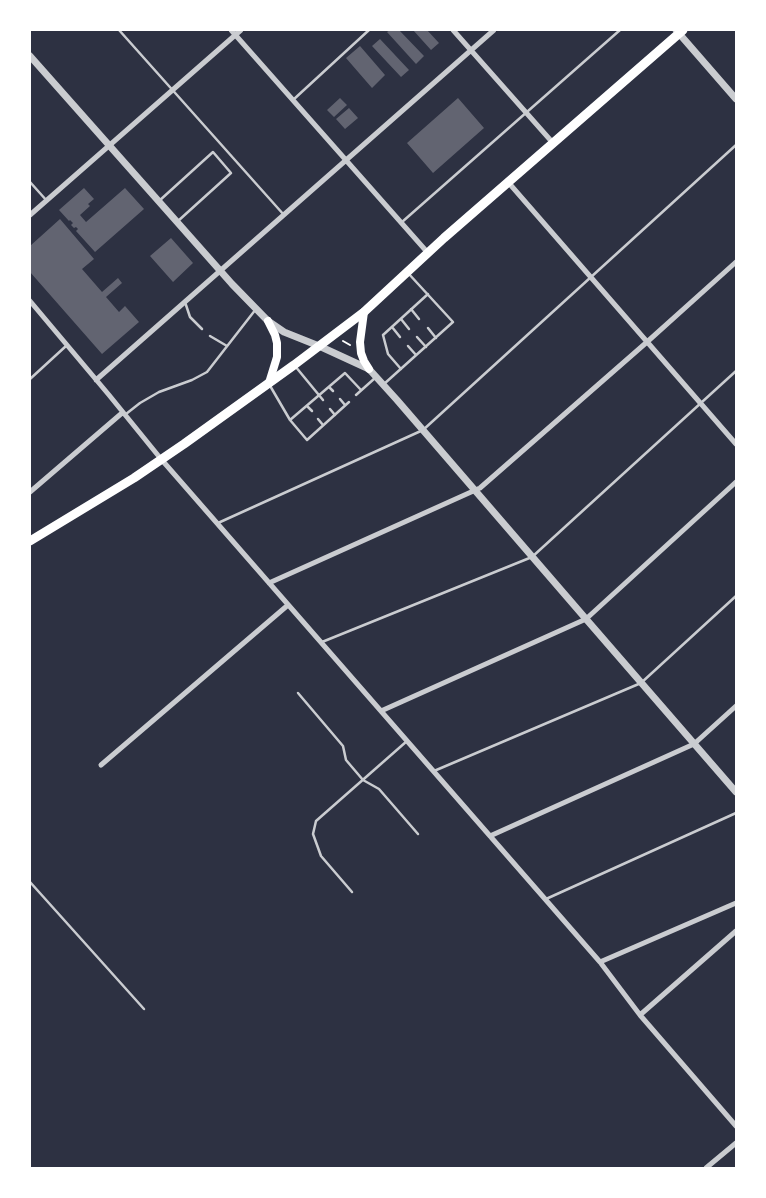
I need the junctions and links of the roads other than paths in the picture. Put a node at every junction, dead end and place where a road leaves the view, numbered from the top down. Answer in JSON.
{"nodes":[{"id":1,"x":119,"y":30,"type":"edge"},
{"id":2,"x":231,"y":30,"type":"edge"},
{"id":3,"x":241,"y":30,"type":"edge"},
{"id":4,"x":368,"y":30,"type":"edge"},
{"id":5,"x":453,"y":30,"type":"edge"},
{"id":6,"x":494,"y":30,"type":"edge"},
{"id":7,"x":620,"y":30,"type":"edge"},
{"id":8,"x":679,"y":31,"type":"edge"},
{"id":9,"x":235,"y":35,"type":"junction"},
{"id":10,"x":471,"y":50,"type":"junction"},
{"id":11,"x":30,"y":56,"type":"edge"},
{"id":12,"x":173,"y":90,"type":"junction"},
{"id":13,"x":736,"y":99,"type":"edge"},
{"id":14,"x":292,"y":100,"type":"junction"},
{"id":15,"x":526,"y":112,"type":"junction"},
{"id":16,"x":553,"y":143,"type":"junction"},
{"id":17,"x":736,"y":145,"type":"edge"},
{"id":18,"x":109,"y":146,"type":"junction"},
{"id":19,"x":346,"y":160,"type":"junction"},
{"id":20,"x":30,"y":182,"type":"edge"},
{"id":21,"x":508,"y":182,"type":"junction"},
{"id":22,"x":47,"y":201,"type":"junction"},
{"id":23,"x":158,"y":201,"type":"junction"},
{"id":24,"x":30,"y":215,"type":"edge"},
{"id":25,"x":284,"y":215,"type":"junction"},
{"id":26,"x":177,"y":222,"type":"junction"},
{"id":27,"x":402,"y":222,"type":"junction"},
{"id":28,"x":428,"y":252,"type":"junction"},
{"id":29,"x":736,"y":262,"type":"edge"},
{"id":30,"x":220,"y":271,"type":"junction"},
{"id":31,"x":407,"y":272,"type":"junction"},
{"id":32,"x":591,"y":277,"type":"junction"},
{"id":33,"x":428,"y":294,"type":"junction"},
{"id":34,"x":30,"y":301,"type":"edge"},
{"id":35,"x":186,"y":302,"type":"junction"},
{"id":36,"x":256,"y":309,"type":"junction"},
{"id":37,"x":411,"y":309,"type":"junction"},
{"id":38,"x":364,"y":312,"type":"junction"},
{"id":39,"x":419,"y":318,"type":"dead end"},
{"id":40,"x":401,"y":319,"type":"junction"},
{"id":41,"x":268,"y":321,"type":"junction"},
{"id":42,"x":392,"y":327,"type":"junction"},
{"id":43,"x":428,"y":328,"type":"dead end"},
{"id":44,"x":202,"y":329,"type":"dead end"},
{"id":45,"x":410,"y":329,"type":"dead end"},
{"id":46,"x":210,"y":336,"type":"dead end"},
{"id":47,"x":400,"y":337,"type":"dead end"},
{"id":48,"x":417,"y":338,"type":"dead end"},
{"id":49,"x":436,"y":338,"type":"junction"},
{"id":50,"x":647,"y":342,"type":"junction"},
{"id":51,"x":67,"y":345,"type":"junction"},
{"id":52,"x":227,"y":346,"type":"junction"},
{"id":53,"x":319,"y":346,"type":"junction"},
{"id":54,"x":408,"y":346,"type":"dead end"},
{"id":55,"x":426,"y":346,"type":"junction"},
{"id":56,"x":416,"y":355,"type":"junction"},
{"id":57,"x":294,"y":365,"type":"junction"},
{"id":58,"x":369,"y":369,"type":"junction"},
{"id":59,"x":401,"y":369,"type":"junction"},
{"id":60,"x":736,"y":371,"type":"edge"},
{"id":61,"x":376,"y":376,"type":"junction"},
{"id":62,"x":30,"y":379,"type":"edge"},
{"id":63,"x":96,"y":380,"type":"junction"},
{"id":64,"x":269,"y":383,"type":"junction"},
{"id":65,"x":384,"y":384,"type":"junction"},
{"id":66,"x":330,"y":386,"type":"junction"},
{"id":67,"x":361,"y":390,"type":"junction"},
{"id":68,"x":333,"y":391,"type":"dead end"},
{"id":69,"x":356,"y":395,"type":"dead end"},
{"id":70,"x":319,"y":396,"type":"junction"},
{"id":71,"x":340,"y":399,"type":"dead end"},
{"id":72,"x":323,"y":400,"type":"dead end"},
{"id":73,"x":349,"y":402,"type":"dead end"},
{"id":74,"x":700,"y":403,"type":"junction"},
{"id":75,"x":345,"y":405,"type":"junction"},
{"id":76,"x":307,"y":406,"type":"junction"},
{"id":77,"x":330,"y":409,"type":"dead end"},
{"id":78,"x":312,"y":411,"type":"dead end"},
{"id":79,"x":124,"y":414,"type":"junction"},
{"id":80,"x":335,"y":415,"type":"junction"},
{"id":81,"x":318,"y":419,"type":"dead end"},
{"id":82,"x":290,"y":420,"type":"junction"},
{"id":83,"x":324,"y":425,"type":"junction"},
{"id":84,"x":423,"y":430,"type":"junction"},
{"id":85,"x":736,"y":444,"type":"edge"},
{"id":86,"x":161,"y":459,"type":"junction"},
{"id":87,"x":736,"y":482,"type":"edge"},
{"id":88,"x":475,"y":490,"type":"junction"},
{"id":89,"x":30,"y":492,"type":"edge"},
{"id":90,"x":216,"y":523,"type":"junction"},
{"id":91,"x":30,"y":541,"type":"edge"},
{"id":92,"x":532,"y":557,"type":"junction"},
{"id":93,"x":269,"y":583,"type":"junction"},
{"id":94,"x":736,"y":596,"type":"edge"},
{"id":95,"x":288,"y":605,"type":"junction"},
{"id":96,"x":586,"y":620,"type":"junction"},
{"id":97,"x":321,"y":642,"type":"junction"},
{"id":98,"x":641,"y":683,"type":"junction"},
{"id":99,"x":298,"y":693,"type":"dead end"},
{"id":100,"x":736,"y":706,"type":"edge"},
{"id":101,"x":381,"y":711,"type":"junction"},
{"id":102,"x":407,"y":741,"type":"junction"},
{"id":103,"x":694,"y":744,"type":"junction"},
{"id":104,"x":101,"y":765,"type":"dead end"},
{"id":105,"x":434,"y":771,"type":"junction"},
{"id":106,"x":363,"y":780,"type":"junction"},
{"id":107,"x":736,"y":792,"type":"edge"},
{"id":108,"x":736,"y":813,"type":"edge"},
{"id":109,"x":418,"y":834,"type":"dead end"},
{"id":110,"x":490,"y":836,"type":"junction"},
{"id":111,"x":30,"y":882,"type":"edge"},
{"id":112,"x":352,"y":892,"type":"dead end"},
{"id":113,"x":545,"y":899,"type":"junction"},
{"id":114,"x":736,"y":903,"type":"edge"},
{"id":115,"x":736,"y":930,"type":"edge"},
{"id":116,"x":600,"y":962,"type":"junction"},
{"id":117,"x":144,"y":1008,"type":"dead end"},
{"id":118,"x":640,"y":1015,"type":"junction"},
{"id":119,"x":736,"y":1126,"type":"edge"},
{"id":120,"x":736,"y":1143,"type":"edge"},
{"id":121,"x":706,"y":1168,"type":"edge"}],
"edges":[{"from":1,"to":12,"type":"lane"},
{"from":2,"to":9,"type":"street"},
{"from":3,"to":9,"type":"street"},
{"from":4,"to":14,"type":"lane"},
{"from":5,"to":10,"type":"street"},
{"from":6,"to":10,"type":"street"},
{"from":7,"to":15,"type":"lane"},
{"from":8,"to":13,"type":"street"},
{"from":8,"to":16,"type":"main road"},
{"from":9,"to":12,"type":"street"},
{"from":9,"to":14,"type":"street"},
{"from":10,"to":15,"type":"street"},
{"from":10,"to":19,"type":"street"},
{"from":11,"to":18,"type":"street"},
{"from":12,"to":18,"type":"street"},
{"from":12,"to":25,"type":"lane"},
{"from":14,"to":19,"type":"street"},
{"from":15,"to":16,"type":"street"},
{"from":15,"to":27,"type":"lane"},
{"from":16,"to":21,"type":"main road"},
{"from":17,"to":32,"type":"lane"},
{"from":18,"to":22,"type":"street"},
{"from":18,"to":23,"type":"street"},
{"from":19,"to":25,"type":"street"},
{"from":19,"to":27,"type":"street"},
{"from":20,"to":22,"type":"lane"},
{"from":21,"to":28,"type":"main road"},
{"from":21,"to":32,"type":"street"},
{"from":22,"to":24,"type":"street"},
{"from":23,"to":26,"type":"street"},
{"from":23,"to":26,"type":"lane"},
{"from":25,"to":30,"type":"street"},
{"from":26,"to":30,"type":"street"},
{"from":27,"to":28,"type":"street"},
{"from":28,"to":31,"type":"main road"},
{"from":29,"to":50,"type":"street"},
{"from":30,"to":35,"type":"street"},
{"from":30,"to":36,"type":"street"},
{"from":31,"to":33,"type":"lane"},
{"from":31,"to":38,"type":"main road"},
{"from":32,"to":50,"type":"street"},
{"from":32,"to":84,"type":"lane"},
{"from":33,"to":37,"type":"lane"},
{"from":33,"to":49,"type":"lane"},
{"from":34,"to":51,"type":"street"},
{"from":35,"to":44,"type":"lane"},
{"from":35,"to":63,"type":"street"},
{"from":36,"to":41,"type":"street"},
{"from":36,"to":52,"type":"lane"},
{"from":37,"to":39,"type":"lane"},
{"from":37,"to":40,"type":"lane"},
{"from":38,"to":53,"type":"main road"},
{"from":38,"to":58,"type":"main road"},
{"from":40,"to":42,"type":"lane"},
{"from":40,"to":45,"type":"lane"},
{"from":41,"to":53,"type":"street"},
{"from":41,"to":64,"type":"main road"},
{"from":42,"to":47,"type":"lane"},
{"from":42,"to":59,"type":"lane"},
{"from":43,"to":49,"type":"lane"},
{"from":46,"to":52,"type":"lane"},
{"from":48,"to":55,"type":"lane"},
{"from":49,"to":55,"type":"lane"},
{"from":50,"to":74,"type":"street"},
{"from":50,"to":88,"type":"street"},
{"from":51,"to":62,"type":"lane"},
{"from":51,"to":63,"type":"street"},
{"from":52,"to":79,"type":"lane"},
{"from":53,"to":57,"type":"main road"},
{"from":53,"to":58,"type":"street"},
{"from":54,"to":56,"type":"lane"},
{"from":55,"to":56,"type":"lane"},
{"from":56,"to":59,"type":"lane"},
{"from":57,"to":64,"type":"main road"},
{"from":57,"to":70,"type":"lane"},
{"from":58,"to":61,"type":"street"},
{"from":59,"to":65,"type":"lane"},
{"from":60,"to":74,"type":"lane"},
{"from":61,"to":65,"type":"street"},
{"from":61,"to":67,"type":"lane"},
{"from":63,"to":79,"type":"street"},
{"from":64,"to":82,"type":"lane"},
{"from":64,"to":86,"type":"main road"},
{"from":65,"to":84,"type":"street"},
{"from":66,"to":67,"type":"lane"},
{"from":66,"to":68,"type":"lane"},
{"from":66,"to":70,"type":"lane"},
{"from":67,"to":69,"type":"lane"},
{"from":70,"to":72,"type":"lane"},
{"from":70,"to":76,"type":"lane"},
{"from":71,"to":75,"type":"lane"},
{"from":73,"to":75,"type":"lane"},
{"from":74,"to":85,"type":"street"},
{"from":74,"to":92,"type":"lane"},
{"from":75,"to":80,"type":"lane"},
{"from":76,"to":78,"type":"lane"},
{"from":76,"to":82,"type":"lane"},
{"from":77,"to":80,"type":"lane"},
{"from":79,"to":86,"type":"street"},
{"from":79,"to":89,"type":"street"},
{"from":80,"to":83,"type":"lane"},
{"from":81,"to":83,"type":"lane"},
{"from":82,"to":83,"type":"lane"},
{"from":84,"to":88,"type":"street"},
{"from":84,"to":90,"type":"lane"},
{"from":86,"to":90,"type":"street"},
{"from":86,"to":91,"type":"main road"},
{"from":87,"to":96,"type":"street"},
{"from":88,"to":92,"type":"street"},
{"from":88,"to":93,"type":"street"},
{"from":90,"to":93,"type":"street"},
{"from":92,"to":96,"type":"street"},
{"from":92,"to":97,"type":"lane"},
{"from":93,"to":95,"type":"street"},
{"from":94,"to":98,"type":"lane"},
{"from":95,"to":97,"type":"street"},
{"from":95,"to":104,"type":"street"},
{"from":96,"to":98,"type":"street"},
{"from":96,"to":101,"type":"street"},
{"from":97,"to":101,"type":"street"},
{"from":98,"to":103,"type":"street"},
{"from":98,"to":105,"type":"lane"},
{"from":99,"to":106,"type":"lane"},
{"from":100,"to":103,"type":"street"},
{"from":101,"to":102,"type":"street"},
{"from":102,"to":105,"type":"street"},
{"from":102,"to":106,"type":"lane"},
{"from":103,"to":107,"type":"street"},
{"from":103,"to":110,"type":"street"},
{"from":105,"to":110,"type":"street"},
{"from":106,"to":109,"type":"lane"},
{"from":106,"to":112,"type":"lane"},
{"from":108,"to":113,"type":"lane"},
{"from":110,"to":113,"type":"street"},
{"from":111,"to":117,"type":"lane"},
{"from":113,"to":116,"type":"street"},
{"from":114,"to":116,"type":"street"},
{"from":115,"to":118,"type":"street"},
{"from":116,"to":118,"type":"street"},
{"from":118,"to":119,"type":"street"},
{"from":120,"to":121,"type":"street"}]}
